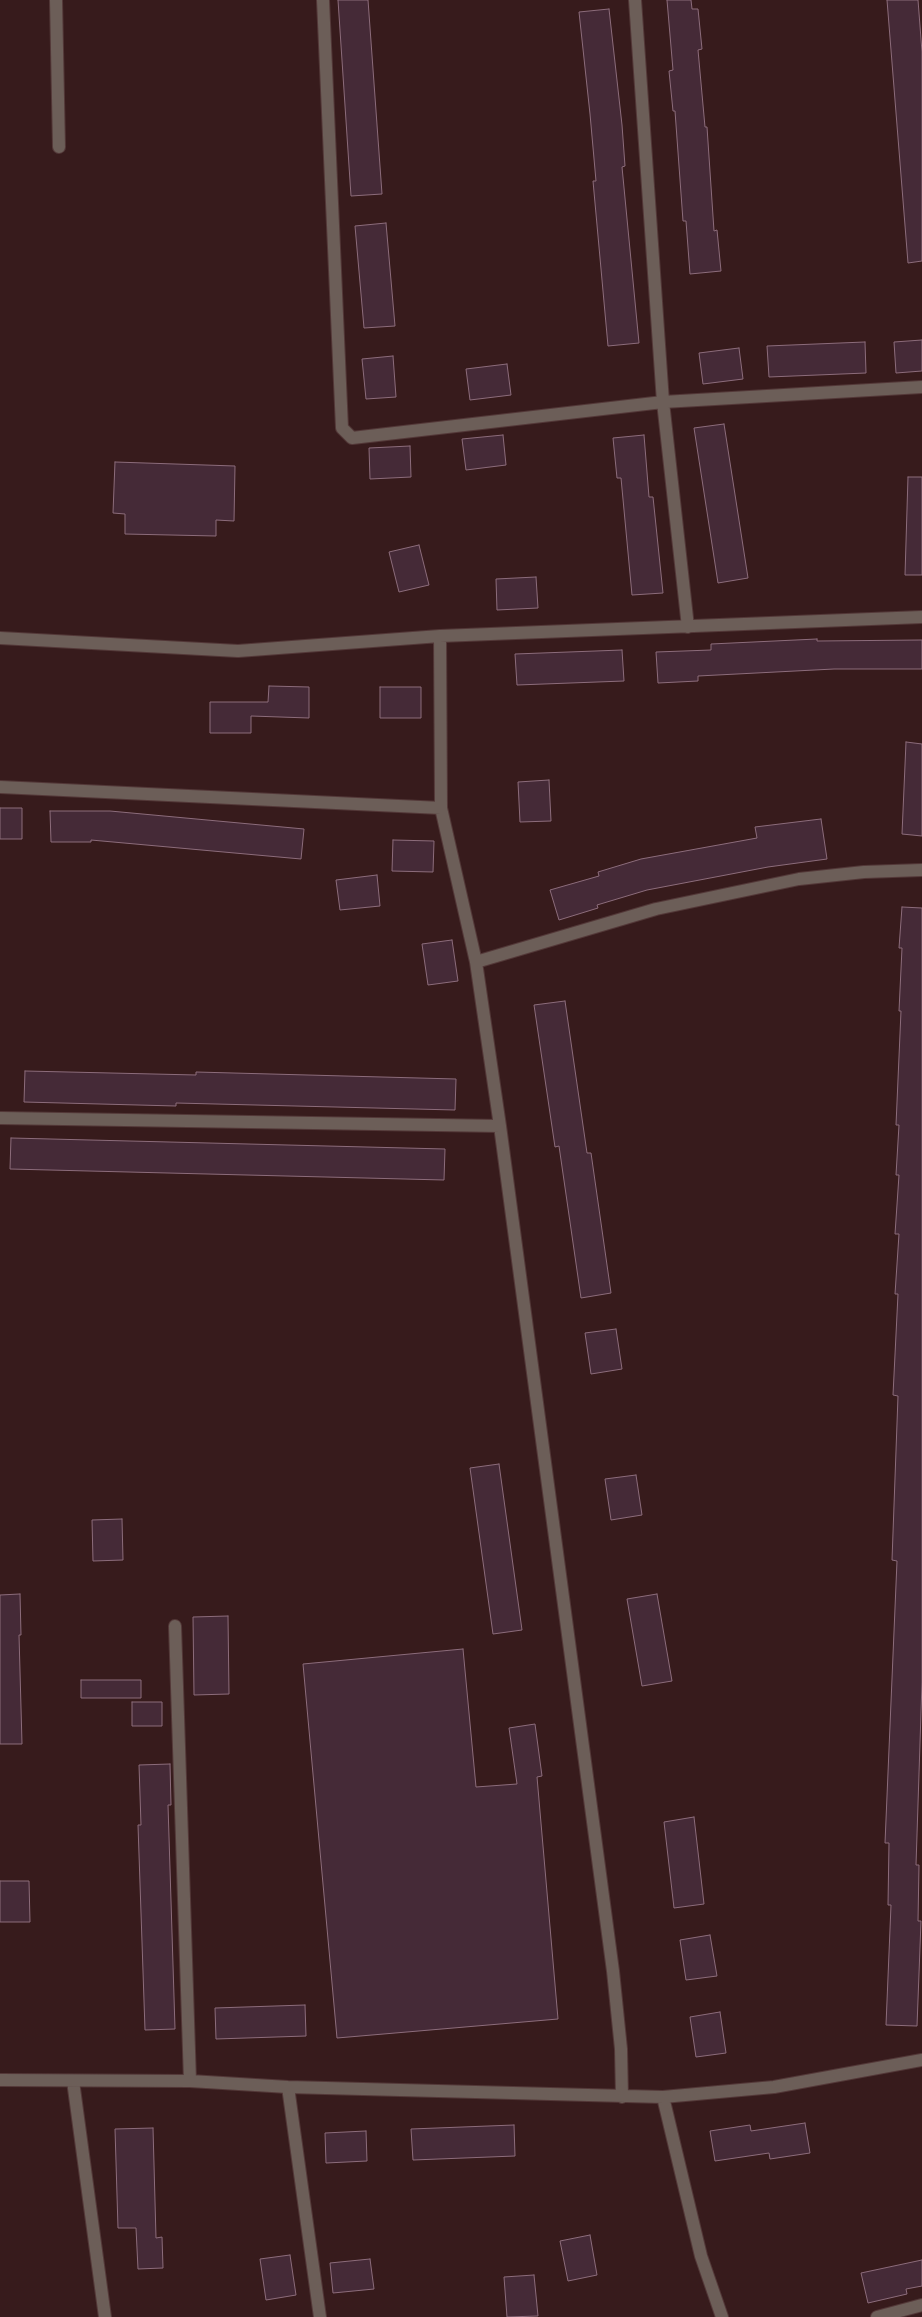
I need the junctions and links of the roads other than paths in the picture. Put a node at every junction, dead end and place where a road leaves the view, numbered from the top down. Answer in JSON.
{"nodes":[{"id":1,"x":56,"y":0,"type":"edge"},
{"id":2,"x":323,"y":0,"type":"edge"},
{"id":3,"x":635,"y":0,"type":"edge"},
{"id":4,"x":59,"y":147,"type":"dead end"},
{"id":5,"x":922,"y":387,"type":"edge"},
{"id":6,"x":663,"y":402,"type":"junction"},
{"id":7,"x":922,"y":617,"type":"edge"},
{"id":8,"x":688,"y":627,"type":"junction"},
{"id":9,"x":440,"y":636,"type":"junction"},
{"id":10,"x":0,"y":638,"type":"edge"},
{"id":11,"x":0,"y":787,"type":"edge"},
{"id":12,"x":441,"y":808,"type":"junction"},
{"id":13,"x":922,"y":870,"type":"edge"},
{"id":14,"x":476,"y":962,"type":"junction"},
{"id":15,"x":0,"y":1118,"type":"edge"},
{"id":16,"x":500,"y":1126,"type":"junction"},
{"id":17,"x":175,"y":1626,"type":"dead end"},
{"id":18,"x":922,"y":2060,"type":"edge"},
{"id":19,"x":0,"y":2080,"type":"edge"},
{"id":20,"x":73,"y":2081,"type":"junction"},
{"id":21,"x":190,"y":2081,"type":"junction"},
{"id":22,"x":288,"y":2086,"type":"junction"},
{"id":23,"x":622,"y":2097,"type":"junction"},
{"id":24,"x":663,"y":2097,"type":"junction"},
{"id":25,"x":922,"y":2305,"type":"edge"},
{"id":26,"x":105,"y":2317,"type":"edge"},
{"id":27,"x":320,"y":2317,"type":"edge"},
{"id":28,"x":722,"y":2317,"type":"edge"},
{"id":29,"x":877,"y":2317,"type":"edge"}],
"edges":[{"from":1,"to":4,"type":"street"},
{"from":2,"to":6,"type":"street"},
{"from":3,"to":6,"type":"street"},
{"from":5,"to":6,"type":"street"},
{"from":6,"to":8,"type":"street"},
{"from":7,"to":8,"type":"street"},
{"from":8,"to":9,"type":"street"},
{"from":9,"to":10,"type":"street"},
{"from":9,"to":12,"type":"street"},
{"from":11,"to":12,"type":"street"},
{"from":12,"to":14,"type":"street"},
{"from":13,"to":14,"type":"street"},
{"from":14,"to":16,"type":"street"},
{"from":15,"to":16,"type":"street"},
{"from":16,"to":23,"type":"street"},
{"from":17,"to":21,"type":"street"},
{"from":18,"to":24,"type":"street"},
{"from":19,"to":20,"type":"street"},
{"from":20,"to":21,"type":"street"},
{"from":20,"to":26,"type":"street"},
{"from":21,"to":22,"type":"street"},
{"from":22,"to":23,"type":"street"},
{"from":22,"to":27,"type":"street"},
{"from":23,"to":24,"type":"street"},
{"from":24,"to":28,"type":"street"},
{"from":25,"to":29,"type":"street"}]}
